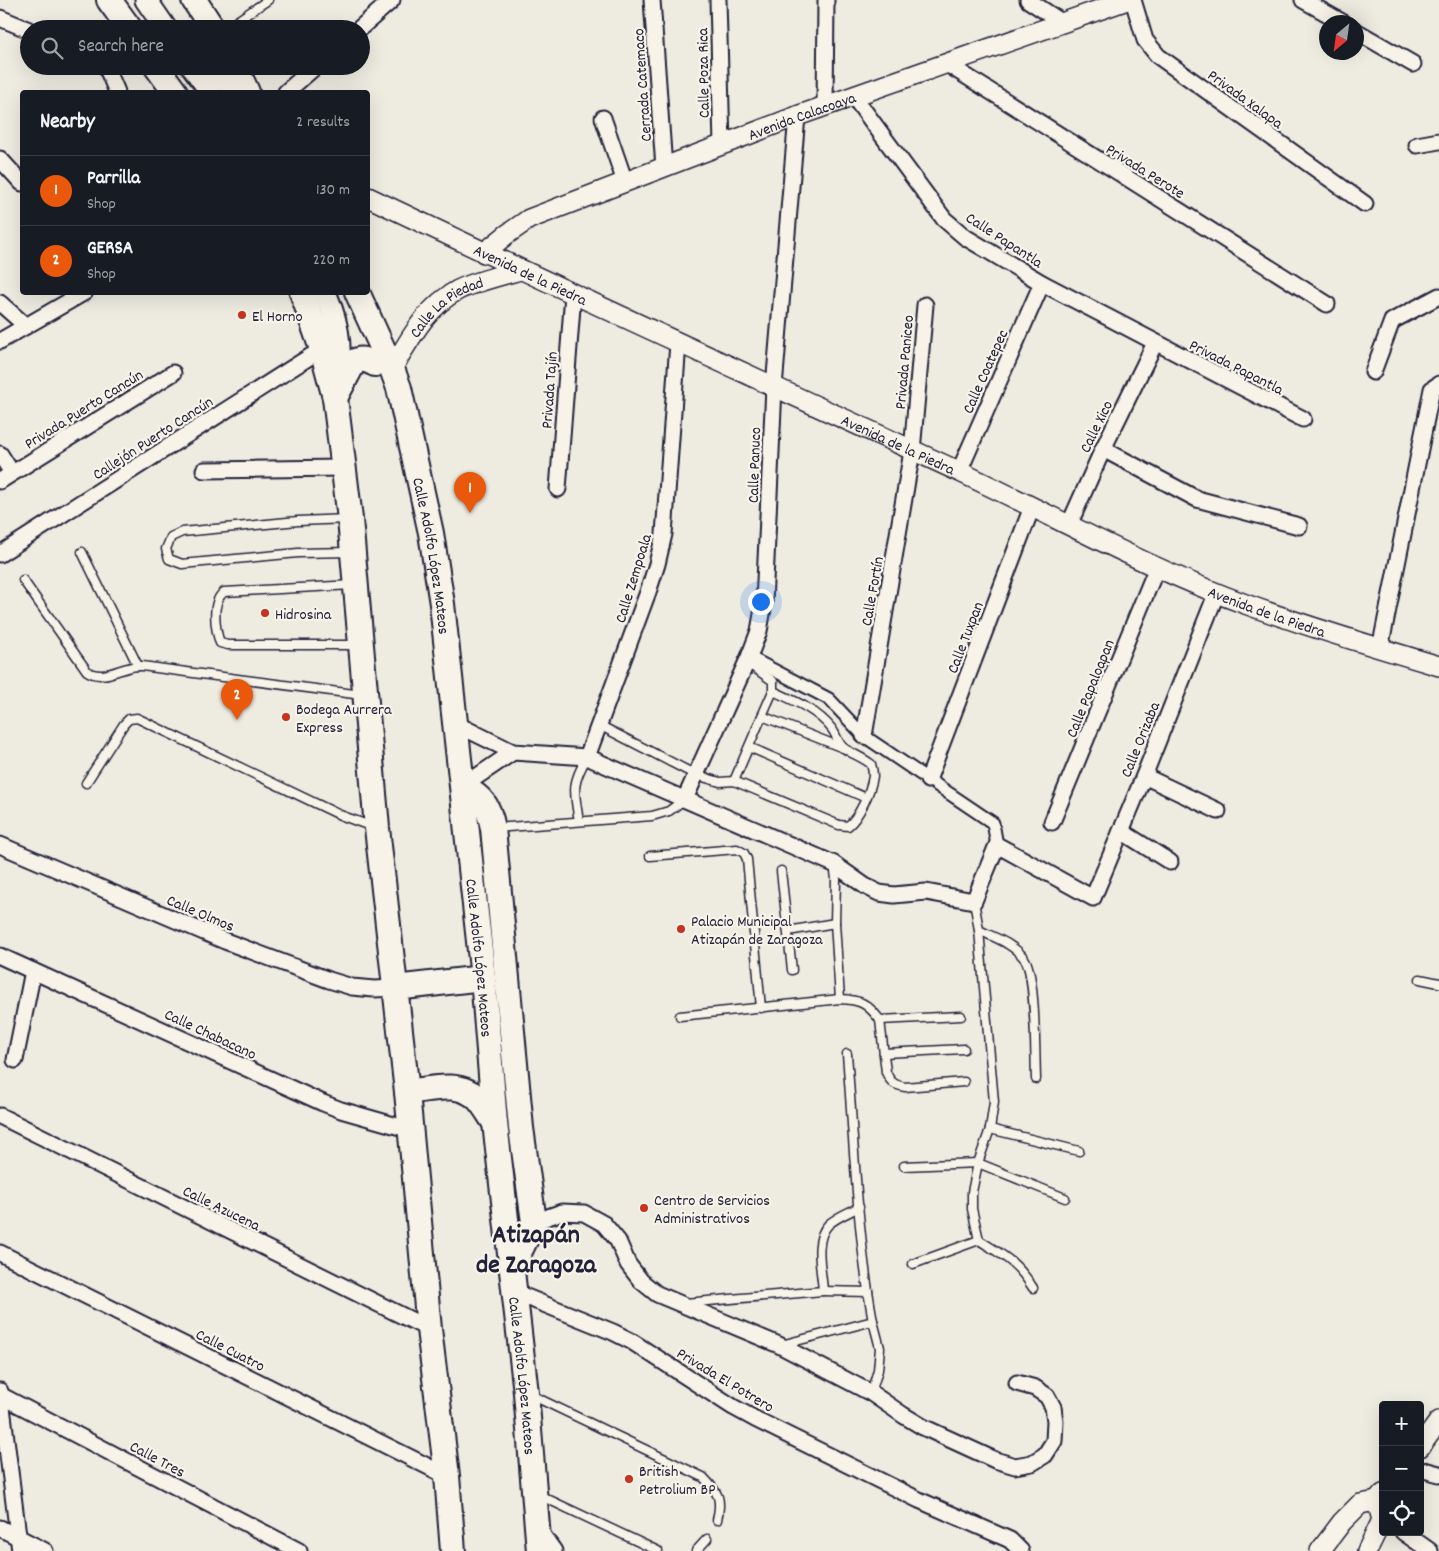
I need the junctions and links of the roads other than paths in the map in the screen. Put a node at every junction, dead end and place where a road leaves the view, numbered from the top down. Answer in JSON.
{"nodes":[{"id":1,"x":109,"y":0,"type":"edge"},
{"id":2,"x":146,"y":0,"type":"edge"},
{"id":3,"x":162,"y":0,"type":"edge"},
{"id":4,"x":194,"y":0,"type":"edge"},
{"id":5,"x":268,"y":0,"type":"edge"},
{"id":6,"x":392,"y":0,"type":"edge"},
{"id":7,"x":652,"y":0,"type":"edge"},
{"id":8,"x":718,"y":0,"type":"edge"},
{"id":9,"x":826,"y":0,"type":"edge"},
{"id":10,"x":1028,"y":0,"type":"edge"},
{"id":11,"x":1127,"y":0,"type":"edge"},
{"id":12,"x":1133,"y":0,"type":"edge"},
{"id":13,"x":1304,"y":0,"type":"edge"},
{"id":14,"x":1330,"y":15,"type":"edge"},
{"id":15,"x":0,"y":18,"type":"edge"},
{"id":16,"x":123,"y":20,"type":"edge"},
{"id":17,"x":160,"y":20,"type":"edge"},
{"id":18,"x":176,"y":20,"type":"edge"},
{"id":19,"x":207,"y":20,"type":"edge"},
{"id":20,"x":238,"y":20,"type":"edge"},
{"id":21,"x":369,"y":20,"type":"edge"},
{"id":22,"x":1063,"y":23,"type":"junction"},
{"id":23,"x":20,"y":26,"type":"edge"},
{"id":24,"x":1364,"y":36,"type":"edge"},
{"id":25,"x":947,"y":64,"type":"junction"},
{"id":26,"x":1414,"y":64,"type":"dead end"},
{"id":27,"x":110,"y":75,"type":"edge"},
{"id":28,"x":163,"y":75,"type":"edge"},
{"id":29,"x":199,"y":75,"type":"edge"},
{"id":30,"x":221,"y":75,"type":"edge"},
{"id":31,"x":239,"y":75,"type":"edge"},
{"id":32,"x":306,"y":75,"type":"edge"},
{"id":33,"x":116,"y":90,"type":"edge"},
{"id":34,"x":174,"y":90,"type":"edge"},
{"id":35,"x":210,"y":90,"type":"edge"},
{"id":36,"x":235,"y":90,"type":"edge"},
{"id":37,"x":246,"y":90,"type":"edge"},
{"id":38,"x":288,"y":90,"type":"edge"},
{"id":39,"x":854,"y":97,"type":"junction"},
{"id":40,"x":825,"y":107,"type":"junction"},
{"id":41,"x":797,"y":116,"type":"junction"},
{"id":42,"x":603,"y":118,"type":"dead end"},
{"id":43,"x":1439,"y":140,"type":"edge"},
{"id":44,"x":722,"y":145,"type":"junction"},
{"id":45,"x":1417,"y":145,"type":"dead end"},
{"id":46,"x":0,"y":159,"type":"edge"},
{"id":47,"x":664,"y":168,"type":"junction"},
{"id":48,"x":20,"y":181,"type":"edge"},
{"id":49,"x":626,"y":182,"type":"junction"},
{"id":50,"x":370,"y":198,"type":"edge"},
{"id":51,"x":1365,"y":204,"type":"dead end"},
{"id":52,"x":484,"y":253,"type":"junction"},
{"id":53,"x":520,"y":270,"type":"junction"},
{"id":54,"x":1042,"y":283,"type":"junction"},
{"id":55,"x":573,"y":294,"type":"junction"},
{"id":56,"x":80,"y":295,"type":"edge"},
{"id":57,"x":303,"y":295,"type":"edge"},
{"id":58,"x":326,"y":295,"type":"edge"},
{"id":59,"x":342,"y":295,"type":"edge"},
{"id":60,"x":358,"y":295,"type":"edge"},
{"id":61,"x":1439,"y":296,"type":"edge"},
{"id":62,"x":0,"y":303,"type":"edge"},
{"id":63,"x":1327,"y":304,"type":"dead end"},
{"id":64,"x":925,"y":305,"type":"dead end"},
{"id":65,"x":26,"y":326,"type":"junction"},
{"id":66,"x":0,"y":342,"type":"edge"},
{"id":67,"x":678,"y":343,"type":"junction"},
{"id":68,"x":1155,"y":343,"type":"junction"},
{"id":69,"x":322,"y":349,"type":"junction"},
{"id":70,"x":1373,"y":372,"type":"dead end"},
{"id":71,"x":173,"y":373,"type":"dead end"},
{"id":72,"x":389,"y":374,"type":"junction"},
{"id":73,"x":1439,"y":384,"type":"edge"},
{"id":74,"x":774,"y":387,"type":"junction"},
{"id":75,"x":335,"y":398,"type":"junction"},
{"id":76,"x":1302,"y":419,"type":"dead end"},
{"id":77,"x":1103,"y":450,"type":"junction"},
{"id":78,"x":912,"y":451,"type":"junction"},
{"id":79,"x":0,"y":454,"type":"edge"},
{"id":80,"x":344,"y":468,"type":"junction"},
{"id":81,"x":204,"y":470,"type":"dead end"},
{"id":82,"x":959,"y":472,"type":"junction"},
{"id":83,"x":6,"y":477,"type":"edge"},
{"id":84,"x":558,"y":489,"type":"dead end"},
{"id":85,"x":1032,"y":507,"type":"junction"},
{"id":86,"x":350,"y":518,"type":"junction"},
{"id":87,"x":1069,"y":525,"type":"junction"},
{"id":88,"x":1299,"y":526,"type":"dead end"},
{"id":89,"x":82,"y":552,"type":"dead end"},
{"id":90,"x":352,"y":552,"type":"junction"},
{"id":91,"x":0,"y":554,"type":"edge"},
{"id":92,"x":1157,"y":567,"type":"junction"},
{"id":93,"x":23,"y":580,"type":"dead end"},
{"id":94,"x":355,"y":585,"type":"junction"},
{"id":95,"x":1217,"y":592,"type":"junction"},
{"id":96,"x":361,"y":645,"type":"junction"},
{"id":97,"x":1380,"y":649,"type":"junction"},
{"id":98,"x":748,"y":660,"type":"junction"},
{"id":99,"x":138,"y":666,"type":"junction"},
{"id":100,"x":1439,"y":666,"type":"edge"},
{"id":101,"x":773,"y":691,"type":"junction"},
{"id":102,"x":366,"y":696,"type":"junction"},
{"id":103,"x":762,"y":716,"type":"junction"},
{"id":104,"x":456,"y":724,"type":"junction"},
{"id":105,"x":599,"y":725,"type":"junction"},
{"id":106,"x":864,"y":736,"type":"junction"},
{"id":107,"x":749,"y":746,"type":"junction"},
{"id":108,"x":843,"y":748,"type":"junction"},
{"id":109,"x":513,"y":752,"type":"junction"},
{"id":110,"x":587,"y":757,"type":"junction"},
{"id":111,"x":696,"y":775,"type":"junction"},
{"id":112,"x":1144,"y":776,"type":"junction"},
{"id":113,"x":928,"y":780,"type":"junction"},
{"id":114,"x":734,"y":781,"type":"junction"},
{"id":115,"x":86,"y":783,"type":"dead end"},
{"id":116,"x":462,"y":786,"type":"junction"},
{"id":117,"x":866,"y":798,"type":"junction"},
{"id":118,"x":685,"y":799,"type":"junction"},
{"id":119,"x":1218,"y":811,"type":"dead end"},
{"id":120,"x":579,"y":822,"type":"junction"},
{"id":121,"x":1052,"y":822,"type":"dead end"},
{"id":122,"x":377,"y":828,"type":"junction"},
{"id":123,"x":493,"y":828,"type":"junction"},
{"id":124,"x":1121,"y":831,"type":"junction"},
{"id":125,"x":0,"y":845,"type":"edge"},
{"id":126,"x":997,"y":845,"type":"junction"},
{"id":127,"x":650,"y":856,"type":"dead end"},
{"id":128,"x":1170,"y":862,"type":"dead end"},
{"id":129,"x":834,"y":864,"type":"junction"},
{"id":130,"x":781,"y":871,"type":"dead end"},
{"id":131,"x":974,"y":901,"type":"junction"},
{"id":132,"x":835,"y":923,"type":"junction"},
{"id":133,"x":979,"y":930,"type":"junction"},
{"id":134,"x":788,"y":931,"type":"junction"},
{"id":135,"x":0,"y":956,"type":"edge"},
{"id":136,"x":33,"y":970,"type":"junction"},
{"id":137,"x":792,"y":970,"type":"dead end"},
{"id":138,"x":483,"y":978,"type":"junction"},
{"id":139,"x":1420,"y":979,"type":"dead end"},
{"id":140,"x":1439,"y":983,"type":"edge"},
{"id":141,"x":395,"y":988,"type":"junction"},
{"id":142,"x":840,"y":999,"type":"junction"},
{"id":143,"x":762,"y":1008,"type":"junction"},
{"id":144,"x":680,"y":1016,"type":"dead end"},
{"id":145,"x":961,"y":1016,"type":"dead end"},
{"id":146,"x":880,"y":1020,"type":"junction"},
{"id":147,"x":964,"y":1049,"type":"dead end"},
{"id":148,"x":884,"y":1053,"type":"junction"},
{"id":149,"x":847,"y":1054,"type":"dead end"},
{"id":150,"x":15,"y":1060,"type":"dead end"},
{"id":151,"x":1036,"y":1079,"type":"dead end"},
{"id":152,"x":964,"y":1082,"type":"dead end"},
{"id":153,"x":407,"y":1092,"type":"junction"},
{"id":154,"x":0,"y":1116,"type":"edge"},
{"id":155,"x":495,"y":1123,"type":"junction"},
{"id":156,"x":521,"y":1128,"type":"junction"},
{"id":157,"x":990,"y":1129,"type":"junction"},
{"id":158,"x":411,"y":1130,"type":"junction"},
{"id":159,"x":1079,"y":1151,"type":"dead end"},
{"id":160,"x":978,"y":1163,"type":"junction"},
{"id":161,"x":904,"y":1166,"type":"dead end"},
{"id":162,"x":503,"y":1194,"type":"junction"},
{"id":163,"x":1065,"y":1198,"type":"dead end"},
{"id":164,"x":859,"y":1207,"type":"junction"},
{"id":165,"x":534,"y":1222,"type":"junction"},
{"id":166,"x":979,"y":1240,"type":"junction"},
{"id":167,"x":0,"y":1253,"type":"edge"},
{"id":168,"x":914,"y":1264,"type":"dead end"},
{"id":169,"x":512,"y":1267,"type":"junction"},
{"id":170,"x":1033,"y":1288,"type":"dead end"},
{"id":171,"x":824,"y":1291,"type":"junction"},
{"id":172,"x":514,"y":1292,"type":"junction"},
{"id":173,"x":868,"y":1292,"type":"junction"},
{"id":174,"x":678,"y":1304,"type":"junction"},
{"id":175,"x":873,"y":1321,"type":"junction"},
{"id":176,"x":429,"y":1329,"type":"junction"},
{"id":177,"x":779,"y":1345,"type":"junction"},
{"id":178,"x":1017,"y":1383,"type":"dead end"},
{"id":179,"x":526,"y":1393,"type":"junction"},
{"id":180,"x":871,"y":1393,"type":"junction"},
{"id":181,"x":0,"y":1394,"type":"edge"},
{"id":182,"x":1439,"y":1421,"type":"edge"},
{"id":183,"x":1421,"y":1446,"type":"edge"},
{"id":184,"x":1424,"y":1470,"type":"edge"},
{"id":185,"x":1439,"y":1474,"type":"edge"},
{"id":186,"x":447,"y":1476,"type":"junction"},
{"id":187,"x":535,"y":1493,"type":"junction"},
{"id":188,"x":1379,"y":1498,"type":"edge"},
{"id":189,"x":717,"y":1520,"type":"dead end"},
{"id":190,"x":1379,"y":1526,"type":"edge"},
{"id":191,"x":0,"y":1528,"type":"edge"},
{"id":192,"x":1406,"y":1536,"type":"edge"},
{"id":193,"x":707,"y":1539,"type":"dead end"},
{"id":194,"x":538,"y":1540,"type":"edge"},
{"id":195,"x":19,"y":1544,"type":"edge"},
{"id":196,"x":1414,"y":1546,"type":"edge"},
{"id":197,"x":45,"y":1551,"type":"edge"},
{"id":198,"x":299,"y":1551,"type":"edge"},
{"id":199,"x":453,"y":1551,"type":"edge"},
{"id":200,"x":554,"y":1551,"type":"edge"},
{"id":201,"x":658,"y":1551,"type":"edge"},
{"id":202,"x":696,"y":1551,"type":"edge"},
{"id":203,"x":1022,"y":1551,"type":"edge"},
{"id":204,"x":1320,"y":1551,"type":"edge"},
{"id":205,"x":1367,"y":1551,"type":"edge"},
{"id":206,"x":1430,"y":1551,"type":"edge"}],
"edges":[{"from":1,"to":16,"type":"main road"},
{"from":2,"to":17,"type":"main road"},
{"from":3,"to":18,"type":"main road"},
{"from":4,"to":19,"type":"main road"},
{"from":5,"to":20,"type":"lane"},
{"from":6,"to":21,"type":"street"},
{"from":7,"to":47,"type":"street","name":"Cerrada Catemaco"},
{"from":8,"to":44,"type":"street","name":"Calle Poza Rica"},
{"from":9,"to":40,"type":"street"},
{"from":10,"to":22,"type":"street"},
{"from":11,"to":22,"type":"street","name":"Avenida Calacoaya"},
{"from":12,"to":51,"type":"street","name":"Privada Xalapa"},
{"from":13,"to":14,"type":"street"},
{"from":15,"to":23,"type":"street"},
{"from":22,"to":25,"type":"street","name":"Avenida Calacoaya"},
{"from":24,"to":26,"type":"street"},
{"from":25,"to":39,"type":"street","name":"Avenida Calacoaya"},
{"from":25,"to":63,"type":"street","name":"Privada Perote"},
{"from":27,"to":33,"type":"street"},
{"from":28,"to":34,"type":"main road"},
{"from":29,"to":35,"type":"main road"},
{"from":30,"to":36,"type":"main road"},
{"from":31,"to":37,"type":"main road"},
{"from":32,"to":38,"type":"street"},
{"from":39,"to":40,"type":"street","name":"Avenida Calacoaya"},
{"from":39,"to":54,"type":"street","name":"Calle Papantla"},
{"from":40,"to":41,"type":"street","name":"Avenida Calacoaya"},
{"from":41,"to":44,"type":"street","name":"Avenida Calacoaya"},
{"from":41,"to":74,"type":"street","name":"Calle Panuco"},
{"from":42,"to":49,"type":"street"},
{"from":43,"to":45,"type":"street"},
{"from":44,"to":47,"type":"street","name":"Avenida Calacoaya"},
{"from":46,"to":48,"type":"street"},
{"from":47,"to":49,"type":"street","name":"Avenida Calacoaya"},
{"from":49,"to":52,"type":"street","name":"Avenida Calacoaya"},
{"from":50,"to":52,"type":"street","name":"Avenida de la Piedra"},
{"from":52,"to":53,"type":"street","name":"Avenida de la Piedra"},
{"from":53,"to":55,"type":"street","name":"Avenida de la Piedra"},
{"from":53,"to":72,"type":"street","name":"Calle La Piedad"},
{"from":54,"to":68,"type":"street","name":"Calle Papantla"},
{"from":54,"to":82,"type":"street","name":"Calle Coatepec"},
{"from":55,"to":67,"type":"street","name":"Avenida de la Piedra"},
{"from":55,"to":84,"type":"street","name":"Privada Tajín"},
{"from":56,"to":65,"type":"street"},
{"from":57,"to":69,"type":"main road"},
{"from":58,"to":75,"type":"main road"},
{"from":59,"to":72,"type":"main road"},
{"from":60,"to":72,"type":"main road"},
{"from":61,"to":70,"type":"street"},
{"from":62,"to":65,"type":"street"},
{"from":64,"to":78,"type":"street","name":"Privada Paniceo"},
{"from":65,"to":66,"type":"street"},
{"from":67,"to":74,"type":"street","name":"Avenida de la Piedra"},
{"from":67,"to":105,"type":"street","name":"Calle Zempoala"},
{"from":68,"to":76,"type":"street","name":"Privada Papantla"},
{"from":68,"to":77,"type":"street","name":"Calle Xico"},
{"from":69,"to":75,"type":"main road"},
{"from":69,"to":91,"type":"street","name":"Callejón Puerto Cancún"},
{"from":71,"to":83,"type":"street","name":"Privada Puerto Cancún"},
{"from":72,"to":75,"type":"main road"},
{"from":72,"to":104,"type":"main road","name":"Calle Adolfo López Mateos"},
{"from":73,"to":97,"type":"street"},
{"from":74,"to":78,"type":"street","name":"Avenida de la Piedra"},
{"from":74,"to":98,"type":"street","name":"Calle Panuco"},
{"from":75,"to":80,"type":"main road"},
{"from":77,"to":87,"type":"street","name":"Calle Xico"},
{"from":77,"to":88,"type":"street"},
{"from":78,"to":82,"type":"street","name":"Avenida de la Piedra"},
{"from":78,"to":106,"type":"street","name":"Calle Fortín"},
{"from":79,"to":83,"type":"street"},
{"from":80,"to":81,"type":"street"},
{"from":80,"to":86,"type":"main road"},
{"from":82,"to":85,"type":"street","name":"Avenida de la Piedra"},
{"from":85,"to":87,"type":"street","name":"Avenida de la Piedra"},
{"from":85,"to":113,"type":"street","name":"Calle Tuxpan"},
{"from":86,"to":90,"type":"main road"},
{"from":86,"to":90,"type":"lane"},
{"from":87,"to":92,"type":"street","name":"Avenida de la Piedra"},
{"from":89,"to":99,"type":"lane"},
{"from":90,"to":94,"type":"main road"},
{"from":92,"to":95,"type":"street","name":"Avenida de la Piedra"},
{"from":92,"to":121,"type":"street","name":"Calle Papaloapan"},
{"from":93,"to":99,"type":"lane"},
{"from":94,"to":96,"type":"main road"},
{"from":94,"to":96,"type":"lane"},
{"from":95,"to":97,"type":"street","name":"Avenida de la Piedra"},
{"from":95,"to":112,"type":"street","name":"Calle Orizaba"},
{"from":96,"to":102,"type":"main road"},
{"from":97,"to":100,"type":"street","name":"Avenida de la Piedra"},
{"from":98,"to":101,"type":"lane"},
{"from":98,"to":106,"type":"street"},
{"from":98,"to":111,"type":"street","name":"Calle Panuco"},
{"from":99,"to":102,"type":"lane"},
{"from":101,"to":103,"type":"lane"},
{"from":101,"to":108,"type":"lane"},
{"from":102,"to":122,"type":"main road"},
{"from":103,"to":107,"type":"lane"},
{"from":103,"to":108,"type":"lane"},
{"from":104,"to":109,"type":"street"},
{"from":104,"to":116,"type":"main road","name":"Calle Adolfo López Mateos"},
{"from":105,"to":110,"type":"street","name":"Calle Zempoala"},
{"from":105,"to":111,"type":"lane"},
{"from":106,"to":113,"type":"street"},
{"from":107,"to":114,"type":"lane"},
{"from":107,"to":117,"type":"lane"},
{"from":108,"to":117,"type":"lane"},
{"from":109,"to":110,"type":"street"},
{"from":109,"to":116,"type":"street"},
{"from":110,"to":118,"type":"street"},
{"from":110,"to":120,"type":"lane"},
{"from":111,"to":114,"type":"lane"},
{"from":111,"to":118,"type":"street","name":"Calle Panuco"},
{"from":112,"to":119,"type":"street"},
{"from":112,"to":124,"type":"street","name":"Calle Orizaba"},
{"from":113,"to":126,"type":"street"},
{"from":114,"to":117,"type":"lane"},
{"from":115,"to":122,"type":"lane"},
{"from":116,"to":123,"type":"main road"},
{"from":116,"to":138,"type":"main road","name":"Calle Adolfo López Mateos"},
{"from":118,"to":120,"type":"lane"},
{"from":118,"to":129,"type":"street"},
{"from":120,"to":123,"type":"lane"},
{"from":122,"to":141,"type":"main road"},
{"from":123,"to":156,"type":"main road"},
{"from":124,"to":126,"type":"street","name":"Calle Orizaba"},
{"from":124,"to":128,"type":"street"},
{"from":125,"to":141,"type":"street","name":"Calle Olmos"},
{"from":126,"to":131,"type":"street"},
{"from":127,"to":143,"type":"lane"},
{"from":129,"to":131,"type":"street"},
{"from":129,"to":132,"type":"lane"},
{"from":130,"to":134,"type":"lane"},
{"from":131,"to":133,"type":"lane"},
{"from":132,"to":134,"type":"lane"},
{"from":132,"to":142,"type":"lane"},
{"from":133,"to":151,"type":"lane"},
{"from":133,"to":157,"type":"lane"},
{"from":134,"to":137,"type":"lane"},
{"from":135,"to":136,"type":"street","name":"Calle Chabacano"},
{"from":136,"to":150,"type":"street"},
{"from":136,"to":158,"type":"street","name":"Calle Chabacano"},
{"from":138,"to":141,"type":"main road"},
{"from":138,"to":155,"type":"main road","name":"Calle Adolfo López Mateos"},
{"from":139,"to":140,"type":"lane"},
{"from":141,"to":153,"type":"main road"},
{"from":142,"to":143,"type":"lane"},
{"from":142,"to":146,"type":"lane"},
{"from":143,"to":144,"type":"lane"},
{"from":145,"to":146,"type":"lane"},
{"from":146,"to":148,"type":"lane"},
{"from":147,"to":148,"type":"lane"},
{"from":148,"to":152,"type":"lane"},
{"from":149,"to":164,"type":"lane"},
{"from":153,"to":155,"type":"main road"},
{"from":153,"to":158,"type":"main road"},
{"from":154,"to":176,"type":"street","name":"Calle Azucena"},
{"from":155,"to":162,"type":"main road","name":"Calle Adolfo López Mateos"},
{"from":156,"to":162,"type":"main road"},
{"from":156,"to":165,"type":"main road"},
{"from":157,"to":159,"type":"lane"},
{"from":157,"to":160,"type":"lane"},
{"from":158,"to":176,"type":"main road"},
{"from":160,"to":161,"type":"lane"},
{"from":160,"to":163,"type":"lane"},
{"from":160,"to":166,"type":"lane"},
{"from":162,"to":169,"type":"main road","name":"Calle Adolfo López Mateos"},
{"from":164,"to":171,"type":"lane"},
{"from":164,"to":173,"type":"lane"},
{"from":165,"to":169,"type":"main road"},
{"from":165,"to":174,"type":"street"},
{"from":166,"to":168,"type":"lane"},
{"from":166,"to":170,"type":"lane"},
{"from":167,"to":186,"type":"street","name":"Calle Cuatro"},
{"from":169,"to":172,"type":"main road","name":"Calle Adolfo López Mateos"},
{"from":171,"to":173,"type":"lane"},
{"from":171,"to":174,"type":"lane"},
{"from":172,"to":179,"type":"main road","name":"Calle Adolfo López Mateos"},
{"from":172,"to":203,"type":"street","name":"Privada El Potrero"},
{"from":173,"to":175,"type":"lane"},
{"from":174,"to":177,"type":"street"},
{"from":175,"to":177,"type":"lane"},
{"from":175,"to":180,"type":"lane"},
{"from":176,"to":186,"type":"main road"},
{"from":177,"to":180,"type":"street"},
{"from":178,"to":180,"type":"street"},
{"from":179,"to":187,"type":"main road","name":"Calle Adolfo López Mateos"},
{"from":179,"to":189,"type":"lane"},
{"from":181,"to":195,"type":"street"},
{"from":181,"to":198,"type":"street","name":"Calle Tres"},
{"from":182,"to":183,"type":"street"},
{"from":184,"to":185,"type":"street"},
{"from":186,"to":199,"type":"main road"},
{"from":187,"to":194,"type":"main road","name":"Calle Adolfo López Mateos"},
{"from":187,"to":201,"type":"lane"},
{"from":188,"to":204,"type":"street"},
{"from":190,"to":205,"type":"street"},
{"from":191,"to":195,"type":"street"},
{"from":192,"to":196,"type":"street"},
{"from":193,"to":202,"type":"lane"},
{"from":194,"to":200,"type":"street"},
{"from":195,"to":197,"type":"street"},
{"from":196,"to":206,"type":"street"}]}
